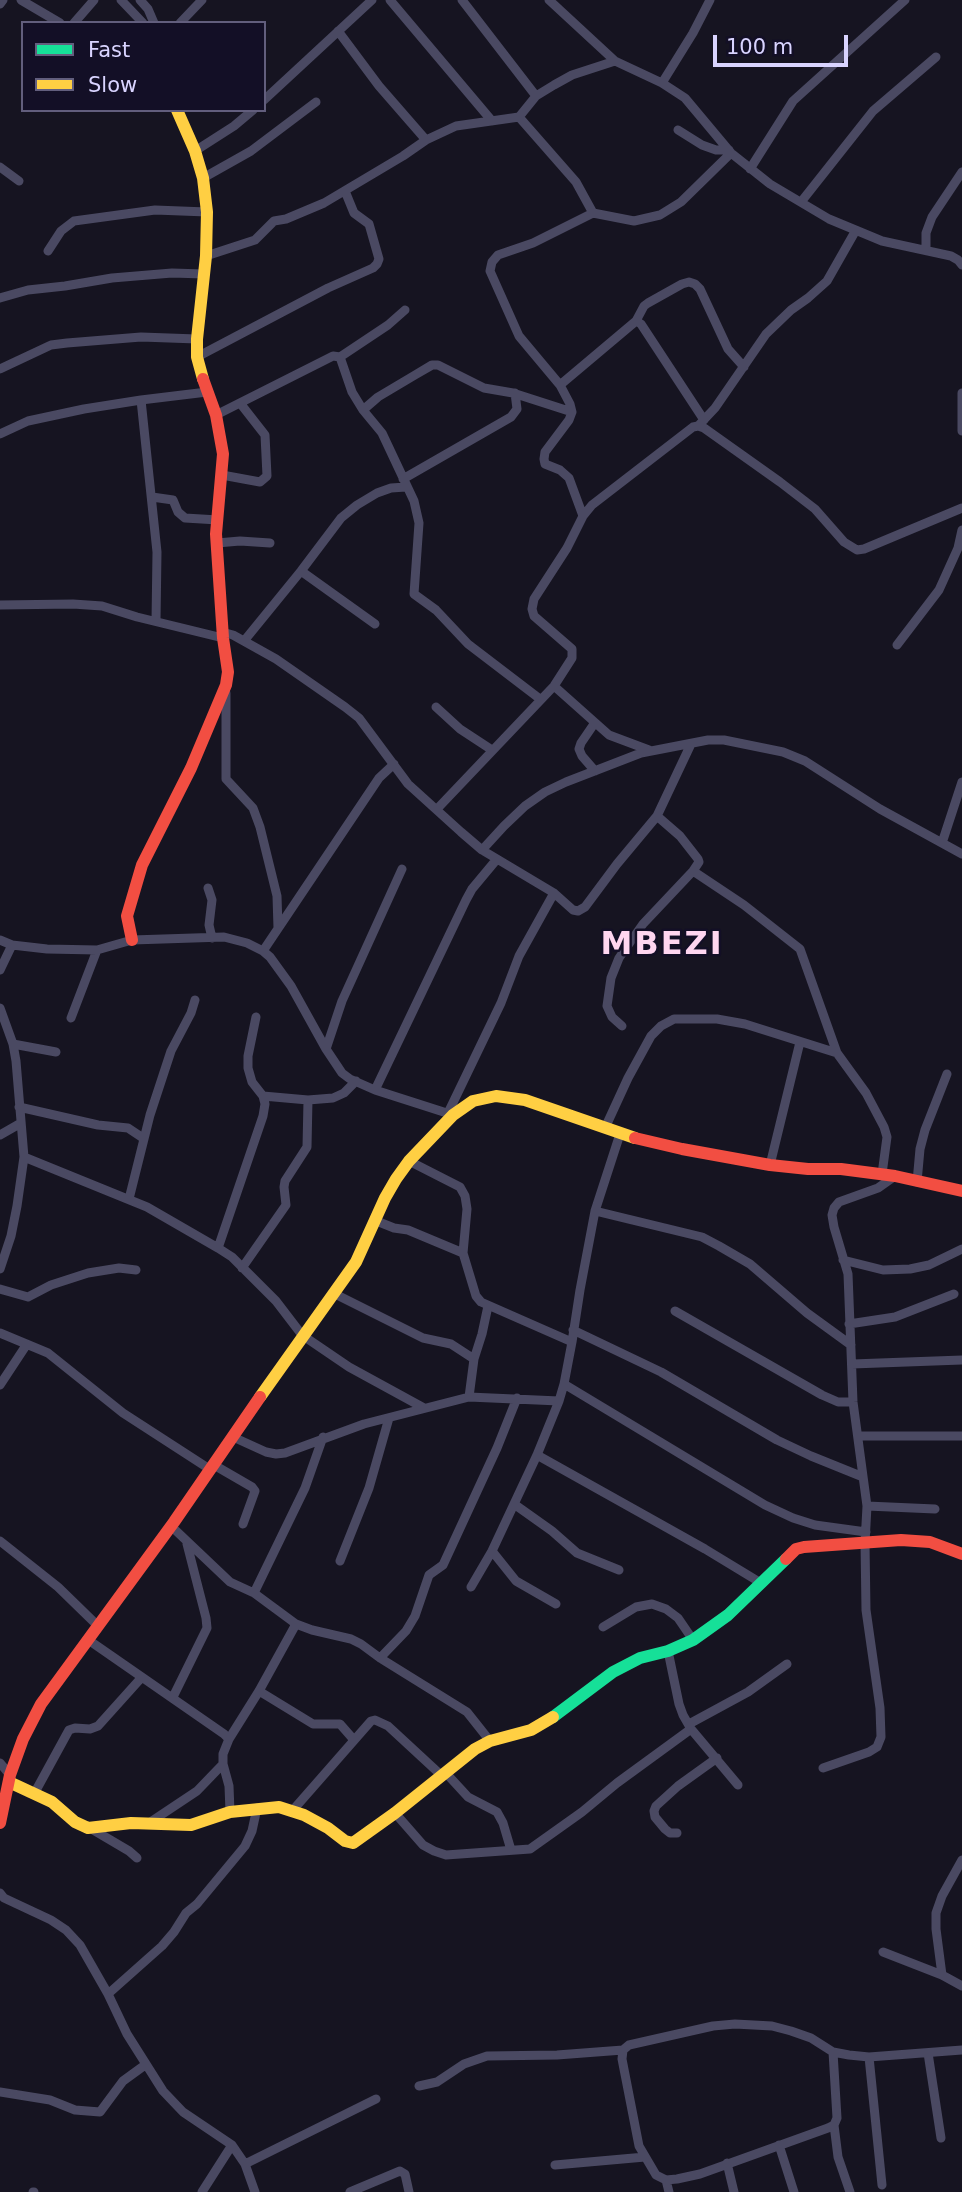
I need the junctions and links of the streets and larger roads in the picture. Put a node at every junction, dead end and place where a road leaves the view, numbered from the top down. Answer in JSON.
{"nodes":[{"id":1,"x":21,"y":0,"type":"edge"},
{"id":2,"x":94,"y":0,"type":"edge"},
{"id":3,"x":121,"y":0,"type":"edge"},
{"id":4,"x":140,"y":0,"type":"edge"},
{"id":5,"x":202,"y":0,"type":"edge"},
{"id":6,"x":372,"y":0,"type":"edge"},
{"id":7,"x":390,"y":0,"type":"edge"},
{"id":8,"x":462,"y":0,"type":"edge"},
{"id":9,"x":549,"y":0,"type":"edge"},
{"id":10,"x":710,"y":0,"type":"edge"},
{"id":11,"x":905,"y":0,"type":"edge"},
{"id":12,"x":57,"y":21,"type":"edge"},
{"id":13,"x":76,"y":21,"type":"edge"},
{"id":14,"x":141,"y":21,"type":"edge"},
{"id":15,"x":153,"y":21,"type":"edge"},
{"id":16,"x":182,"y":21,"type":"edge"},
{"id":17,"x":338,"y":31,"type":"junction"},
{"id":18,"x":936,"y":57,"type":"dead end"},
{"id":19,"x":615,"y":61,"type":"junction"},
{"id":20,"x":662,"y":83,"type":"junction"},
{"id":21,"x":536,"y":96,"type":"junction"},
{"id":22,"x":266,"y":98,"type":"edge"},
{"id":23,"x":316,"y":102,"type":"dead end"},
{"id":24,"x":178,"y":112,"type":"edge"},
{"id":25,"x":250,"y":112,"type":"edge"},
{"id":26,"x":519,"y":117,"type":"junction"},
{"id":27,"x":492,"y":121,"type":"junction"},
{"id":28,"x":678,"y":130,"type":"dead end"},
{"id":29,"x":426,"y":140,"type":"junction"},
{"id":30,"x":195,"y":150,"type":"junction"},
{"id":31,"x":730,"y":151,"type":"junction"},
{"id":32,"x":0,"y":167,"type":"edge"},
{"id":33,"x":751,"y":169,"type":"junction"},
{"id":34,"x":962,"y":172,"type":"edge"},
{"id":35,"x":203,"y":178,"type":"junction"},
{"id":36,"x":19,"y":181,"type":"dead end"},
{"id":37,"x":345,"y":191,"type":"junction"},
{"id":38,"x":801,"y":202,"type":"junction"},
{"id":39,"x":207,"y":212,"type":"junction"},
{"id":40,"x":593,"y":213,"type":"junction"},
{"id":41,"x":856,"y":230,"type":"junction"},
{"id":42,"x":926,"y":250,"type":"junction"},
{"id":43,"x":48,"y":251,"type":"dead end"},
{"id":44,"x":206,"y":256,"type":"junction"},
{"id":45,"x":962,"y":265,"type":"edge"},
{"id":46,"x":204,"y":274,"type":"junction"},
{"id":47,"x":0,"y":299,"type":"edge"},
{"id":48,"x":405,"y":310,"type":"dead end"},
{"id":49,"x":636,"y":321,"type":"junction"},
{"id":50,"x":197,"y":339,"type":"junction"},
{"id":51,"x":197,"y":357,"type":"junction"},
{"id":52,"x":340,"y":357,"type":"junction"},
{"id":53,"x":744,"y":367,"type":"junction"},
{"id":54,"x":0,"y":369,"type":"edge"},
{"id":55,"x":560,"y":385,"type":"junction"},
{"id":56,"x":207,"y":392,"type":"junction"},
{"id":57,"x":516,"y":393,"type":"junction"},
{"id":58,"x":962,"y":393,"type":"edge"},
{"id":59,"x":141,"y":400,"type":"junction"},
{"id":60,"x":240,"y":403,"type":"junction"},
{"id":61,"x":363,"y":410,"type":"junction"},
{"id":62,"x":572,"y":412,"type":"junction"},
{"id":63,"x":216,"y":415,"type":"junction"},
{"id":64,"x":701,"y":423,"type":"junction"},
{"id":65,"x":962,"y":431,"type":"edge"},
{"id":66,"x":0,"y":434,"type":"edge"},
{"id":67,"x":222,"y":475,"type":"junction"},
{"id":68,"x":405,"y":483,"type":"junction"},
{"id":69,"x":152,"y":497,"type":"junction"},
{"id":70,"x":962,"y":508,"type":"edge"},
{"id":71,"x":583,"y":516,"type":"junction"},
{"id":72,"x":218,"y":520,"type":"junction"},
{"id":73,"x":962,"y":530,"type":"edge"},
{"id":74,"x":217,"y":543,"type":"junction"},
{"id":75,"x":270,"y":543,"type":"dead end"},
{"id":76,"x":301,"y":571,"type":"junction"},
{"id":77,"x":0,"y":605,"type":"edge"},
{"id":78,"x":156,"y":621,"type":"junction"},
{"id":79,"x":375,"y":624,"type":"dead end"},
{"id":80,"x":222,"y":635,"type":"junction"},
{"id":81,"x":244,"y":641,"type":"junction"},
{"id":82,"x":897,"y":645,"type":"dead end"},
{"id":83,"x":226,"y":685,"type":"junction"},
{"id":84,"x":554,"y":686,"type":"junction"},
{"id":85,"x":540,"y":699,"type":"junction"},
{"id":86,"x":436,"y":707,"type":"dead end"},
{"id":87,"x":594,"y":724,"type":"junction"},
{"id":88,"x":691,"y":744,"type":"junction"},
{"id":89,"x":492,"y":750,"type":"junction"},
{"id":90,"x":650,"y":751,"type":"junction"},
{"id":91,"x":394,"y":764,"type":"junction"},
{"id":92,"x":595,"y":771,"type":"junction"},
{"id":93,"x":962,"y":782,"type":"edge"},
{"id":94,"x":437,"y":810,"type":"junction"},
{"id":95,"x":657,"y":816,"type":"junction"},
{"id":96,"x":942,"y":843,"type":"junction"},
{"id":97,"x":482,"y":850,"type":"junction"},
{"id":98,"x":962,"y":854,"type":"edge"},
{"id":99,"x":497,"y":859,"type":"junction"},
{"id":100,"x":402,"y":869,"type":"dead end"},
{"id":101,"x":693,"y":871,"type":"junction"},
{"id":102,"x":208,"y":888,"type":"dead end"},
{"id":103,"x":554,"y":893,"type":"junction"},
{"id":104,"x":278,"y":928,"type":"junction"},
{"id":105,"x":212,"y":938,"type":"junction"},
{"id":106,"x":0,"y":940,"type":"edge"},
{"id":107,"x":132,"y":940,"type":"junction"},
{"id":108,"x":12,"y":945,"type":"junction"},
{"id":109,"x":97,"y":950,"type":"junction"},
{"id":110,"x":263,"y":951,"type":"junction"},
{"id":111,"x":0,"y":970,"type":"edge"},
{"id":112,"x":195,"y":1000,"type":"dead end"},
{"id":113,"x":0,"y":1008,"type":"edge"},
{"id":114,"x":256,"y":1017,"type":"dead end"},
{"id":115,"x":71,"y":1018,"type":"dead end"},
{"id":116,"x":622,"y":1026,"type":"dead end"},
{"id":117,"x":800,"y":1042,"type":"junction"},
{"id":118,"x":13,"y":1044,"type":"junction"},
{"id":119,"x":326,"y":1049,"type":"junction"},
{"id":120,"x":56,"y":1052,"type":"dead end"},
{"id":121,"x":837,"y":1053,"type":"junction"},
{"id":122,"x":947,"y":1074,"type":"dead end"},
{"id":123,"x":356,"y":1081,"type":"junction"},
{"id":124,"x":375,"y":1090,"type":"junction"},
{"id":125,"x":263,"y":1096,"type":"junction"},
{"id":126,"x":308,"y":1100,"type":"junction"},
{"id":127,"x":19,"y":1107,"type":"junction"},
{"id":128,"x":451,"y":1114,"type":"junction"},
{"id":129,"x":21,"y":1124,"type":"junction"},
{"id":130,"x":605,"y":1128,"type":"junction"},
{"id":131,"x":620,"y":1134,"type":"junction"},
{"id":132,"x":0,"y":1135,"type":"edge"},
{"id":133,"x":144,"y":1138,"type":"junction"},
{"id":134,"x":24,"y":1157,"type":"junction"},
{"id":135,"x":409,"y":1161,"type":"junction"},
{"id":136,"x":770,"y":1165,"type":"junction"},
{"id":137,"x":889,"y":1175,"type":"junction"},
{"id":138,"x":917,"y":1182,"type":"junction"},
{"id":139,"x":962,"y":1191,"type":"edge"},
{"id":140,"x":129,"y":1199,"type":"junction"},
{"id":141,"x":595,"y":1211,"type":"junction"},
{"id":142,"x":374,"y":1220,"type":"junction"},
{"id":143,"x":218,"y":1248,"type":"junction"},
{"id":144,"x":962,"y":1249,"type":"edge"},
{"id":145,"x":463,"y":1253,"type":"junction"},
{"id":146,"x":843,"y":1260,"type":"junction"},
{"id":147,"x":243,"y":1268,"type":"junction"},
{"id":148,"x":0,"y":1269,"type":"edge"},
{"id":149,"x":136,"y":1270,"type":"dead end"},
{"id":150,"x":0,"y":1289,"type":"edge"},
{"id":151,"x":333,"y":1293,"type":"junction"},
{"id":152,"x":954,"y":1294,"type":"dead end"},
{"id":153,"x":488,"y":1306,"type":"junction"},
{"id":154,"x":675,"y":1311,"type":"dead end"},
{"id":155,"x":849,"y":1324,"type":"junction"},
{"id":156,"x":573,"y":1330,"type":"junction"},
{"id":157,"x":0,"y":1332,"type":"edge"},
{"id":158,"x":302,"y":1335,"type":"junction"},
{"id":159,"x":572,"y":1342,"type":"junction"},
{"id":160,"x":27,"y":1344,"type":"junction"},
{"id":161,"x":851,"y":1345,"type":"junction"},
{"id":162,"x":474,"y":1359,"type":"junction"},
{"id":163,"x":962,"y":1360,"type":"edge"},
{"id":164,"x":852,"y":1364,"type":"junction"},
{"id":165,"x":564,"y":1384,"type":"junction"},
{"id":166,"x":0,"y":1385,"type":"edge"},
{"id":167,"x":469,"y":1397,"type":"junction"},
{"id":168,"x":517,"y":1398,"type":"junction"},
{"id":169,"x":559,"y":1401,"type":"junction"},
{"id":170,"x":853,"y":1402,"type":"junction"},
{"id":171,"x":424,"y":1408,"type":"junction"},
{"id":172,"x":389,"y":1418,"type":"junction"},
{"id":173,"x":858,"y":1436,"type":"junction"},
{"id":174,"x":962,"y":1436,"type":"edge"},
{"id":175,"x":233,"y":1437,"type":"junction"},
{"id":176,"x":323,"y":1437,"type":"junction"},
{"id":177,"x":537,"y":1455,"type":"junction"},
{"id":178,"x":213,"y":1467,"type":"junction"},
{"id":179,"x":863,"y":1477,"type":"junction"},
{"id":180,"x":514,"y":1504,"type":"junction"},
{"id":181,"x":867,"y":1506,"type":"junction"},
{"id":182,"x":936,"y":1509,"type":"dead end"},
{"id":183,"x":243,"y":1524,"type":"dead end"},
{"id":184,"x":171,"y":1526,"type":"junction"},
{"id":185,"x":865,"y":1537,"type":"junction"},
{"id":186,"x":0,"y":1541,"type":"edge"},
{"id":187,"x":186,"y":1542,"type":"junction"},
{"id":188,"x":492,"y":1550,"type":"junction"},
{"id":189,"x":962,"y":1554,"type":"edge"},
{"id":190,"x":340,"y":1561,"type":"dead end"},
{"id":191,"x":619,"y":1570,"type":"dead end"},
{"id":192,"x":761,"y":1583,"type":"junction"},
{"id":193,"x":471,"y":1587,"type":"dead end"},
{"id":194,"x":254,"y":1593,"type":"junction"},
{"id":195,"x":556,"y":1604,"type":"dead end"},
{"id":196,"x":296,"y":1624,"type":"junction"},
{"id":197,"x":97,"y":1625,"type":"junction"},
{"id":198,"x":603,"y":1627,"type":"dead end"},
{"id":199,"x":87,"y":1639,"type":"junction"},
{"id":200,"x":693,"y":1640,"type":"junction"},
{"id":201,"x":668,"y":1651,"type":"junction"},
{"id":202,"x":380,"y":1658,"type":"junction"},
{"id":203,"x":787,"y":1664,"type":"dead end"},
{"id":204,"x":142,"y":1677,"type":"junction"},
{"id":205,"x":259,"y":1691,"type":"junction"},
{"id":206,"x":173,"y":1697,"type":"junction"},
{"id":207,"x":690,"y":1726,"type":"junction"},
{"id":208,"x":229,"y":1739,"type":"junction"},
{"id":209,"x":354,"y":1740,"type":"junction"},
{"id":210,"x":490,"y":1741,"type":"junction"},
{"id":211,"x":717,"y":1758,"type":"junction"},
{"id":212,"x":223,"y":1764,"type":"junction"},
{"id":213,"x":823,"y":1768,"type":"dead end"},
{"id":214,"x":5,"y":1772,"type":"edge"},
{"id":215,"x":443,"y":1773,"type":"junction"},
{"id":216,"x":738,"y":1785,"type":"dead end"},
{"id":217,"x":34,"y":1794,"type":"junction"},
{"id":218,"x":257,"y":1808,"type":"junction"},
{"id":219,"x":293,"y":1810,"type":"junction"},
{"id":220,"x":230,"y":1812,"type":"junction"},
{"id":221,"x":395,"y":1813,"type":"junction"},
{"id":222,"x":0,"y":1823,"type":"edge"},
{"id":223,"x":148,"y":1824,"type":"junction"},
{"id":224,"x":88,"y":1828,"type":"junction"},
{"id":225,"x":677,"y":1833,"type":"dead end"},
{"id":226,"x":511,"y":1850,"type":"junction"},
{"id":227,"x":137,"y":1858,"type":"dead end"},
{"id":228,"x":962,"y":1860,"type":"edge"},
{"id":229,"x":0,"y":1893,"type":"edge"},
{"id":230,"x":883,"y":1952,"type":"dead end"},
{"id":231,"x":942,"y":1975,"type":"junction"},
{"id":232,"x":962,"y":1986,"type":"edge"},
{"id":233,"x":108,"y":1994,"type":"junction"},
{"id":234,"x":622,"y":2050,"type":"junction"},
{"id":235,"x":962,"y":2050,"type":"edge"},
{"id":236,"x":833,"y":2052,"type":"junction"},
{"id":237,"x":928,"y":2053,"type":"junction"},
{"id":238,"x":869,"y":2057,"type":"junction"},
{"id":239,"x":145,"y":2065,"type":"junction"},
{"id":240,"x":419,"y":2086,"type":"dead end"},
{"id":241,"x":0,"y":2092,"type":"edge"},
{"id":242,"x":376,"y":2099,"type":"dead end"},
{"id":243,"x":834,"y":2125,"type":"junction"},
{"id":244,"x":941,"y":2138,"type":"dead end"},
{"id":245,"x":232,"y":2145,"type":"junction"},
{"id":246,"x":779,"y":2145,"type":"junction"},
{"id":247,"x":645,"y":2157,"type":"junction"},
{"id":248,"x":727,"y":2163,"type":"junction"},
{"id":249,"x":246,"y":2164,"type":"junction"},
{"id":250,"x":555,"y":2165,"type":"dead end"},
{"id":251,"x":666,"y":2180,"type":"junction"},
{"id":252,"x":881,"y":2185,"type":"dead end"},
{"id":253,"x":202,"y":2192,"type":"edge"},
{"id":254,"x":255,"y":2192,"type":"edge"},
{"id":255,"x":351,"y":2192,"type":"edge"},
{"id":256,"x":409,"y":2192,"type":"edge"},
{"id":257,"x":669,"y":2192,"type":"edge"},
{"id":258,"x":733,"y":2192,"type":"edge"},
{"id":259,"x":794,"y":2192,"type":"edge"},
{"id":260,"x":850,"y":2192,"type":"edge"}],
"edges":[{"from":1,"to":12,"type":"street"},
{"from":2,"to":13,"type":"street"},
{"from":3,"to":14,"type":"street"},
{"from":4,"to":15,"type":"street"},
{"from":5,"to":16,"type":"street"},
{"from":6,"to":17,"type":"street"},
{"from":7,"to":27,"type":"street"},
{"from":8,"to":21,"type":"street"},
{"from":9,"to":19,"type":"street"},
{"from":10,"to":20,"type":"street"},
{"from":11,"to":33,"type":"street"},
{"from":17,"to":22,"type":"street"},
{"from":17,"to":29,"type":"street"},
{"from":18,"to":38,"type":"street"},
{"from":19,"to":20,"type":"street"},
{"from":19,"to":21,"type":"street"},
{"from":20,"to":31,"type":"street"},
{"from":21,"to":26,"type":"street"},
{"from":23,"to":35,"type":"street"},
{"from":24,"to":30,"type":"street"},
{"from":25,"to":30,"type":"street"},
{"from":26,"to":27,"type":"street"},
{"from":26,"to":40,"type":"street"},
{"from":27,"to":29,"type":"street"},
{"from":28,"to":31,"type":"street"},
{"from":29,"to":37,"type":"street"},
{"from":30,"to":35,"type":"street"},
{"from":31,"to":33,"type":"street"},
{"from":31,"to":40,"type":"street"},
{"from":32,"to":36,"type":"street"},
{"from":33,"to":38,"type":"street"},
{"from":34,"to":42,"type":"street"},
{"from":35,"to":39,"type":"street"},
{"from":37,"to":44,"type":"street"},
{"from":37,"to":51,"type":"street"},
{"from":38,"to":41,"type":"street"},
{"from":39,"to":43,"type":"street"},
{"from":39,"to":44,"type":"street"},
{"from":40,"to":55,"type":"street"},
{"from":41,"to":42,"type":"street"},
{"from":41,"to":53,"type":"street"},
{"from":42,"to":45,"type":"street"},
{"from":44,"to":46,"type":"street"},
{"from":46,"to":47,"type":"street"},
{"from":46,"to":50,"type":"street"},
{"from":48,"to":52,"type":"street"},
{"from":49,"to":53,"type":"street"},
{"from":49,"to":55,"type":"street"},
{"from":49,"to":64,"type":"street"},
{"from":50,"to":51,"type":"street"},
{"from":50,"to":54,"type":"street"},
{"from":51,"to":56,"type":"street"},
{"from":52,"to":60,"type":"street"},
{"from":52,"to":61,"type":"street"},
{"from":53,"to":64,"type":"street"},
{"from":55,"to":62,"type":"street"},
{"from":56,"to":59,"type":"street"},
{"from":56,"to":63,"type":"street"},
{"from":57,"to":61,"type":"street"},
{"from":57,"to":62,"type":"street"},
{"from":57,"to":68,"type":"street"},
{"from":58,"to":65,"type":"street"},
{"from":59,"to":66,"type":"street"},
{"from":59,"to":69,"type":"street"},
{"from":60,"to":63,"type":"street"},
{"from":60,"to":67,"type":"street"},
{"from":61,"to":68,"type":"street"},
{"from":62,"to":71,"type":"street"},
{"from":63,"to":67,"type":"street"},
{"from":64,"to":70,"type":"street"},
{"from":64,"to":71,"type":"street"},
{"from":67,"to":72,"type":"street"},
{"from":68,"to":76,"type":"street"},
{"from":68,"to":85,"type":"street"},
{"from":69,"to":72,"type":"street"},
{"from":69,"to":78,"type":"street"},
{"from":71,"to":84,"type":"street"},
{"from":72,"to":74,"type":"street"},
{"from":73,"to":82,"type":"street"},
{"from":74,"to":75,"type":"street"},
{"from":74,"to":80,"type":"street"},
{"from":76,"to":79,"type":"street"},
{"from":76,"to":81,"type":"street"},
{"from":77,"to":78,"type":"street"},
{"from":78,"to":80,"type":"street"},
{"from":80,"to":81,"type":"street"},
{"from":80,"to":83,"type":"street"},
{"from":81,"to":91,"type":"street"},
{"from":83,"to":104,"type":"street"},
{"from":83,"to":107,"type":"street"},
{"from":84,"to":85,"type":"street"},
{"from":84,"to":87,"type":"street"},
{"from":85,"to":89,"type":"street"},
{"from":86,"to":89,"type":"street"},
{"from":87,"to":90,"type":"street"},
{"from":87,"to":92,"type":"street"},
{"from":88,"to":90,"type":"street"},
{"from":88,"to":95,"type":"street"},
{"from":88,"to":96,"type":"street"},
{"from":89,"to":94,"type":"street"},
{"from":90,"to":92,"type":"street"},
{"from":91,"to":94,"type":"street"},
{"from":91,"to":104,"type":"street"},
{"from":92,"to":97,"type":"street"},
{"from":93,"to":96,"type":"street"},
{"from":94,"to":97,"type":"street"},
{"from":95,"to":101,"type":"street"},
{"from":95,"to":103,"type":"street"},
{"from":96,"to":98,"type":"street"},
{"from":97,"to":99,"type":"street"},
{"from":99,"to":103,"type":"street"},
{"from":99,"to":124,"type":"street"},
{"from":100,"to":119,"type":"street"},
{"from":101,"to":116,"type":"street"},
{"from":101,"to":121,"type":"street"},
{"from":102,"to":105,"type":"street"},
{"from":103,"to":128,"type":"street"},
{"from":104,"to":110,"type":"street"},
{"from":105,"to":107,"type":"street"},
{"from":105,"to":110,"type":"street"},
{"from":106,"to":108,"type":"street"},
{"from":107,"to":109,"type":"street"},
{"from":108,"to":109,"type":"street"},
{"from":108,"to":111,"type":"street"},
{"from":109,"to":115,"type":"street"},
{"from":110,"to":119,"type":"street"},
{"from":112,"to":133,"type":"street"},
{"from":113,"to":118,"type":"street"},
{"from":114,"to":125,"type":"street"},
{"from":117,"to":121,"type":"street"},
{"from":117,"to":130,"type":"street"},
{"from":117,"to":136,"type":"street"},
{"from":118,"to":120,"type":"street"},
{"from":118,"to":127,"type":"street"},
{"from":119,"to":123,"type":"street"},
{"from":121,"to":137,"type":"street"},
{"from":122,"to":138,"type":"street"},
{"from":123,"to":124,"type":"street"},
{"from":123,"to":126,"type":"street"},
{"from":124,"to":128,"type":"street"},
{"from":125,"to":126,"type":"street"},
{"from":125,"to":143,"type":"street"},
{"from":126,"to":147,"type":"street"},
{"from":127,"to":129,"type":"street"},
{"from":127,"to":133,"type":"street"},
{"from":128,"to":130,"type":"street"},
{"from":128,"to":135,"type":"street"},
{"from":129,"to":132,"type":"street"},
{"from":129,"to":134,"type":"street"},
{"from":130,"to":131,"type":"street"},
{"from":131,"to":136,"type":"street"},
{"from":131,"to":141,"type":"street"},
{"from":133,"to":140,"type":"street"},
{"from":134,"to":140,"type":"street"},
{"from":134,"to":148,"type":"street"},
{"from":135,"to":142,"type":"street"},
{"from":135,"to":145,"type":"street"},
{"from":136,"to":137,"type":"street"},
{"from":137,"to":138,"type":"street"},
{"from":137,"to":146,"type":"street"},
{"from":138,"to":139,"type":"street"},
{"from":140,"to":143,"type":"street"},
{"from":141,"to":156,"type":"street"},
{"from":141,"to":161,"type":"street"},
{"from":142,"to":145,"type":"street"},
{"from":142,"to":151,"type":"street"},
{"from":143,"to":147,"type":"street"},
{"from":144,"to":146,"type":"street"},
{"from":145,"to":153,"type":"street"},
{"from":146,"to":155,"type":"street"},
{"from":147,"to":158,"type":"street"},
{"from":149,"to":150,"type":"street"},
{"from":151,"to":158,"type":"street"},
{"from":151,"to":162,"type":"street"},
{"from":152,"to":155,"type":"street"},
{"from":153,"to":159,"type":"street"},
{"from":153,"to":162,"type":"street"},
{"from":154,"to":170,"type":"street"},
{"from":155,"to":161,"type":"street"},
{"from":156,"to":159,"type":"street"},
{"from":156,"to":179,"type":"street"},
{"from":157,"to":160,"type":"street"},
{"from":158,"to":171,"type":"street"},
{"from":158,"to":175,"type":"street"},
{"from":159,"to":165,"type":"street"},
{"from":160,"to":166,"type":"street"},
{"from":160,"to":178,"type":"street"},
{"from":161,"to":164,"type":"street"},
{"from":162,"to":167,"type":"street"},
{"from":163,"to":164,"type":"street"},
{"from":164,"to":170,"type":"street"},
{"from":165,"to":169,"type":"street"},
{"from":165,"to":185,"type":"street"},
{"from":167,"to":168,"type":"street"},
{"from":167,"to":171,"type":"street"},
{"from":168,"to":169,"type":"street"},
{"from":168,"to":202,"type":"street"},
{"from":169,"to":177,"type":"street"},
{"from":170,"to":173,"type":"street"},
{"from":171,"to":172,"type":"street"},
{"from":172,"to":176,"type":"street"},
{"from":172,"to":190,"type":"street"},
{"from":173,"to":174,"type":"street"},
{"from":173,"to":179,"type":"street"},
{"from":175,"to":176,"type":"street"},
{"from":175,"to":178,"type":"street"},
{"from":176,"to":194,"type":"street"},
{"from":177,"to":180,"type":"street"},
{"from":177,"to":192,"type":"street"},
{"from":178,"to":183,"type":"street"},
{"from":178,"to":184,"type":"street"},
{"from":179,"to":181,"type":"street"},
{"from":180,"to":188,"type":"street"},
{"from":180,"to":191,"type":"street"},
{"from":181,"to":182,"type":"street"},
{"from":181,"to":185,"type":"street"},
{"from":184,"to":187,"type":"street"},
{"from":184,"to":197,"type":"street"},
{"from":185,"to":189,"type":"street"},
{"from":185,"to":192,"type":"street"},
{"from":185,"to":213,"type":"street"},
{"from":186,"to":197,"type":"street"},
{"from":187,"to":194,"type":"street"},
{"from":187,"to":206,"type":"street"},
{"from":188,"to":193,"type":"street"},
{"from":188,"to":195,"type":"street"},
{"from":192,"to":200,"type":"street"},
{"from":194,"to":196,"type":"street"},
{"from":196,"to":202,"type":"street"},
{"from":196,"to":205,"type":"street"},
{"from":197,"to":199,"type":"street"},
{"from":198,"to":200,"type":"street"},
{"from":199,"to":204,"type":"street"},
{"from":199,"to":214,"type":"street"},
{"from":200,"to":201,"type":"street"},
{"from":201,"to":207,"type":"street"},
{"from":201,"to":210,"type":"street"},
{"from":202,"to":210,"type":"street"},
{"from":203,"to":207,"type":"street"},
{"from":204,"to":206,"type":"street"},
{"from":204,"to":217,"type":"street"},
{"from":205,"to":208,"type":"street"},
{"from":205,"to":209,"type":"street"},
{"from":206,"to":208,"type":"street"},
{"from":207,"to":211,"type":"street"},
{"from":207,"to":226,"type":"street"},
{"from":208,"to":212,"type":"street"},
{"from":209,"to":215,"type":"street"},
{"from":209,"to":219,"type":"street"},
{"from":210,"to":215,"type":"street"},
{"from":211,"to":216,"type":"street"},
{"from":211,"to":225,"type":"street"},
{"from":212,"to":220,"type":"street"},
{"from":212,"to":223,"type":"street"},
{"from":214,"to":217,"type":"street"},
{"from":214,"to":222,"type":"street"},
{"from":215,"to":221,"type":"street"},
{"from":215,"to":226,"type":"street"},
{"from":217,"to":224,"type":"street"},
{"from":218,"to":219,"type":"street"},
{"from":218,"to":220,"type":"street"},
{"from":218,"to":233,"type":"street"},
{"from":219,"to":221,"type":"street"},
{"from":220,"to":223,"type":"street"},
{"from":221,"to":226,"type":"street"},
{"from":223,"to":224,"type":"street"},
{"from":224,"to":227,"type":"street"},
{"from":228,"to":231,"type":"street"},
{"from":229,"to":233,"type":"street"},
{"from":230,"to":231,"type":"street"},
{"from":231,"to":232,"type":"street"},
{"from":233,"to":239,"type":"street"},
{"from":234,"to":236,"type":"street"},
{"from":234,"to":240,"type":"street"},
{"from":234,"to":247,"type":"street"},
{"from":235,"to":237,"type":"street"},
{"from":236,"to":238,"type":"street"},
{"from":236,"to":243,"type":"street"},
{"from":237,"to":238,"type":"street"},
{"from":237,"to":244,"type":"street"},
{"from":238,"to":252,"type":"street"},
{"from":239,"to":241,"type":"street"},
{"from":239,"to":245,"type":"street"},
{"from":242,"to":249,"type":"street"},
{"from":243,"to":246,"type":"street"},
{"from":243,"to":260,"type":"street"},
{"from":245,"to":249,"type":"street"},
{"from":245,"to":253,"type":"street"},
{"from":246,"to":248,"type":"street"},
{"from":246,"to":259,"type":"street"},
{"from":247,"to":250,"type":"street"},
{"from":247,"to":251,"type":"street"},
{"from":248,"to":251,"type":"street"},
{"from":248,"to":258,"type":"street"},
{"from":249,"to":254,"type":"street"},
{"from":251,"to":257,"type":"street"},
{"from":255,"to":256,"type":"street"}]}
